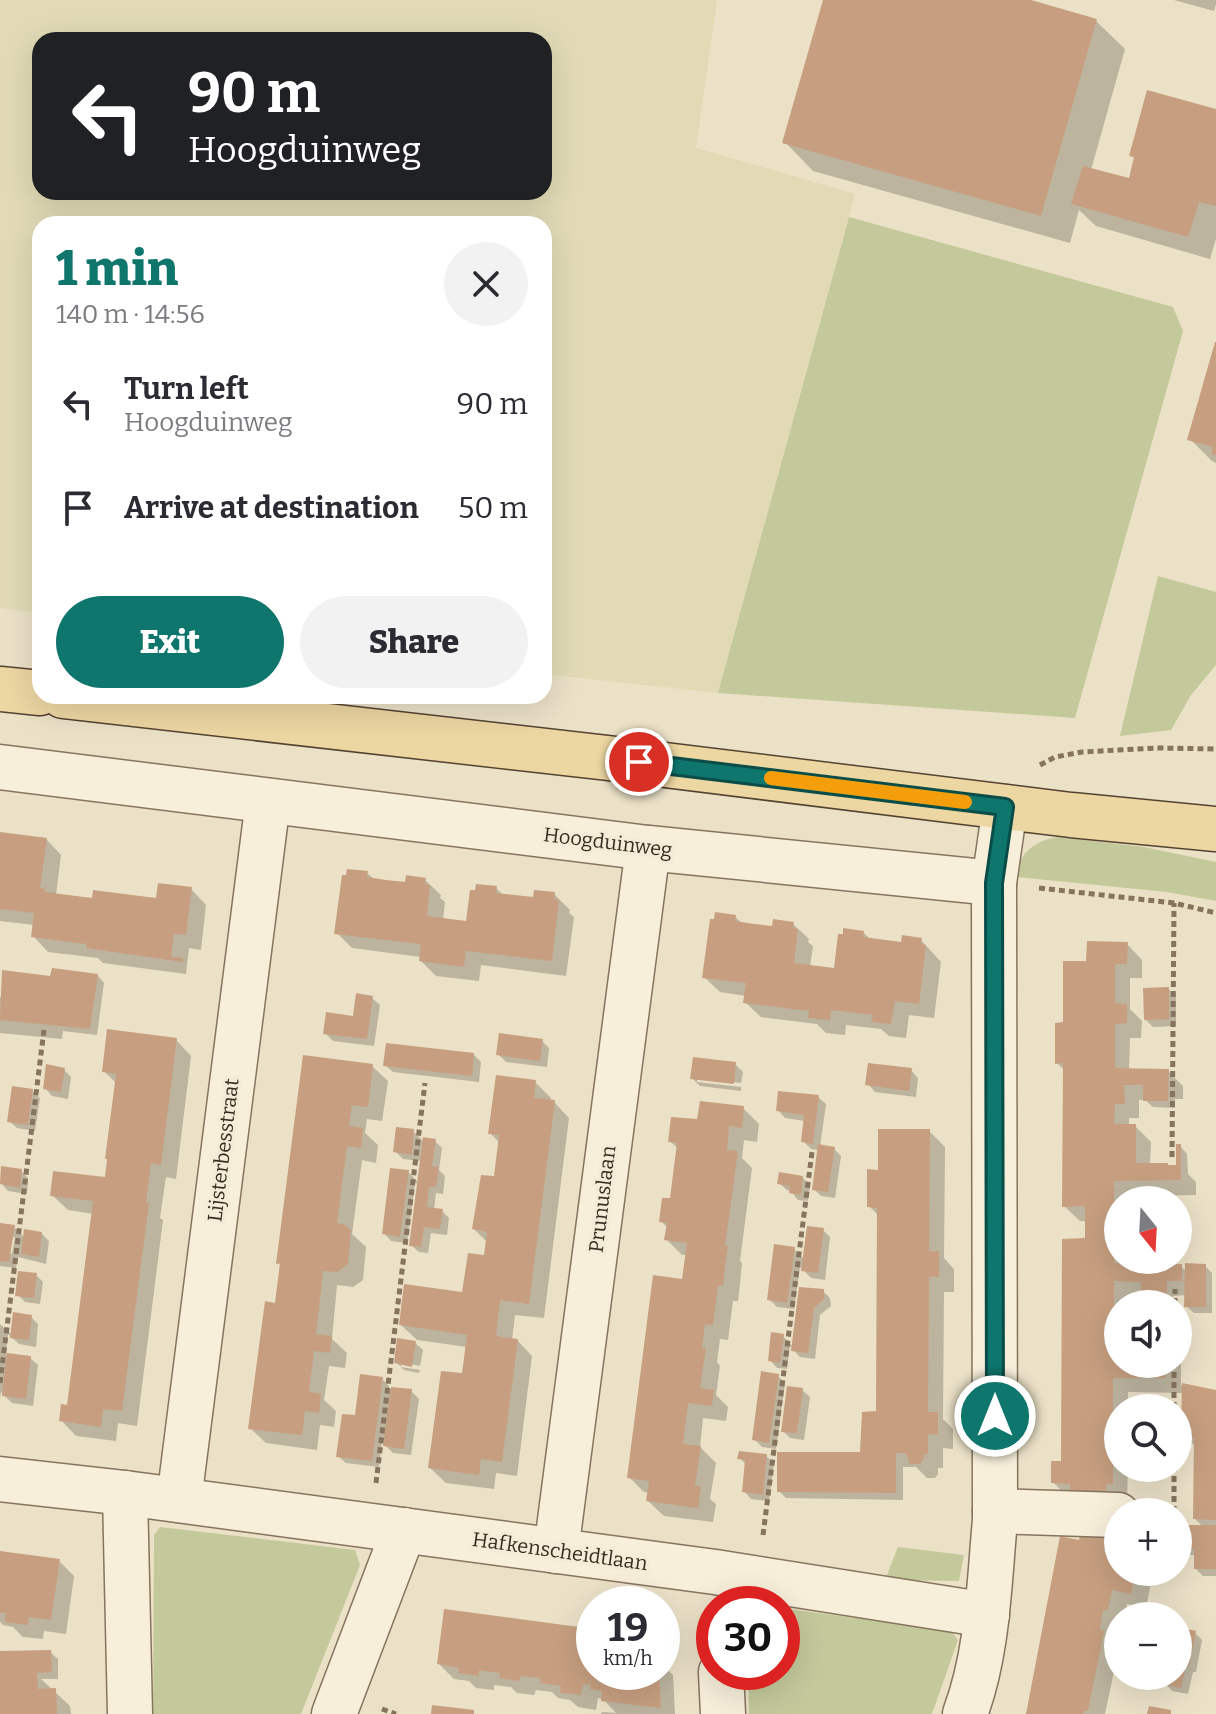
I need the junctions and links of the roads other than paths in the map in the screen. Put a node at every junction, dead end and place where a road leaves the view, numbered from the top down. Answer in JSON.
{"nodes":[{"id":1,"x":0,"y":689,"type":"edge"},
{"id":2,"x":32,"y":692,"type":"edge"},
{"id":3,"x":133,"y":704,"type":"edge"},
{"id":4,"x":0,"y":767,"type":"edge"},
{"id":5,"x":268,"y":801,"type":"junction"},
{"id":6,"x":1005,"y":807,"type":"junction"},
{"id":7,"x":1215,"y":824,"type":"edge"},
{"id":8,"x":648,"y":848,"type":"junction"},
{"id":9,"x":994,"y":883,"type":"junction"},
{"id":10,"x":0,"y":1479,"type":"edge"},
{"id":11,"x":125,"y":1493,"type":"junction"},
{"id":12,"x":179,"y":1500,"type":"junction"},
{"id":13,"x":995,"y":1511,"type":"junction"},
{"id":14,"x":1104,"y":1515,"type":"edge"},
{"id":15,"x":388,"y":1528,"type":"junction"},
{"id":16,"x":556,"y":1551,"type":"junction"},
{"id":17,"x":707,"y":1586,"type":"edge"},
{"id":18,"x":724,"y":1586,"type":"edge"},
{"id":19,"x":987,"y":1615,"type":"junction"},
{"id":20,"x":722,"y":1690,"type":"edge"},
{"id":21,"x":130,"y":1714,"type":"edge"},
{"id":22,"x":334,"y":1714,"type":"edge"},
{"id":23,"x":723,"y":1714,"type":"edge"},
{"id":24,"x":965,"y":1714,"type":"edge"}],
"edges":[{"from":1,"to":2,"type":"main road"},
{"from":3,"to":6,"type":"main road"},
{"from":4,"to":5,"type":"street","name":"Hoogduinweg"},
{"from":5,"to":8,"type":"street","name":"Hoogduinweg"},
{"from":5,"to":12,"type":"street","name":"Lijsterbesstraat"},
{"from":6,"to":7,"type":"main road"},
{"from":6,"to":9,"type":"street"},
{"from":8,"to":9,"type":"street","name":"Hoogduinweg"},
{"from":8,"to":16,"type":"street","name":"Prunuslaan"},
{"from":9,"to":13,"type":"street"},
{"from":10,"to":11,"type":"street","name":"Hafkenscheidtlaan"},
{"from":11,"to":12,"type":"street","name":"Hafkenscheidtlaan"},
{"from":11,"to":21,"type":"street"},
{"from":12,"to":15,"type":"street","name":"Hafkenscheidtlaan"},
{"from":13,"to":14,"type":"street"},
{"from":13,"to":19,"type":"street"},
{"from":15,"to":16,"type":"street","name":"Hafkenscheidtlaan"},
{"from":15,"to":22,"type":"street"},
{"from":16,"to":17,"type":"street","name":"Hafkenscheidtlaan"},
{"from":18,"to":19,"type":"street","name":"Hafkenscheidtlaan"},
{"from":19,"to":24,"type":"street"},
{"from":20,"to":23,"type":"street"}]}
